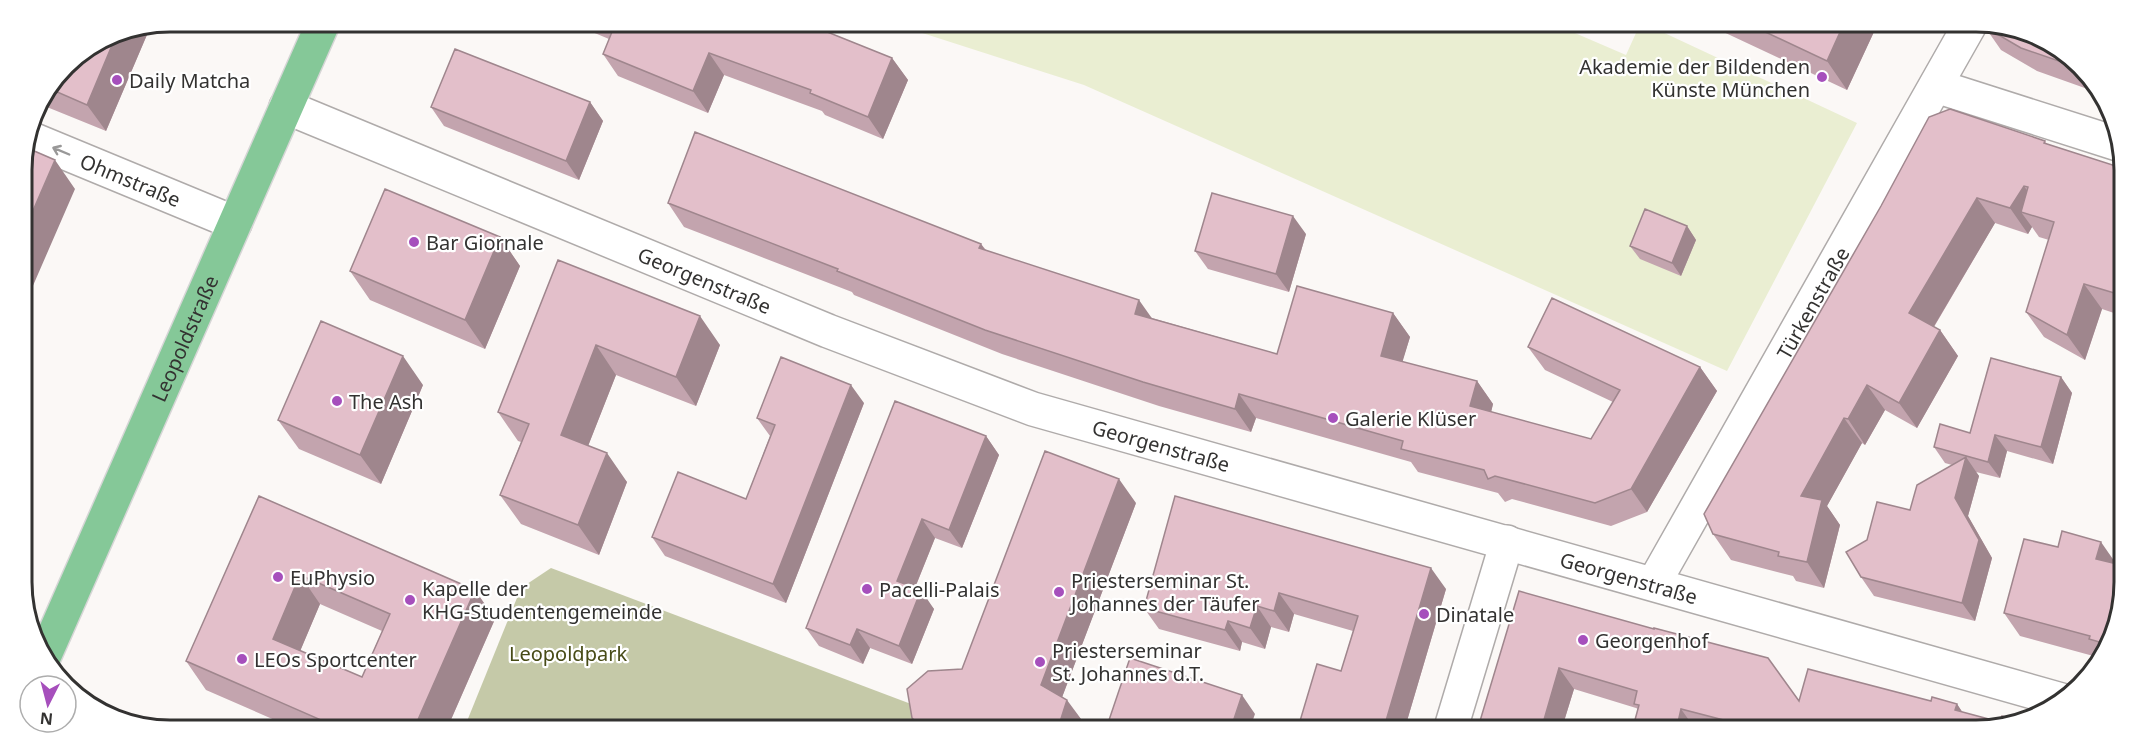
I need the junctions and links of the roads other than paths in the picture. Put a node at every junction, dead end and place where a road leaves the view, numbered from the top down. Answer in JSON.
{"nodes":[{"id":1,"x":319,"y":32,"type":"edge"},
{"id":2,"x":1966,"y":32,"type":"edge"},
{"id":3,"x":1936,"y":86,"type":"junction"},
{"id":4,"x":286,"y":107,"type":"junction"},
{"id":5,"x":35,"y":140,"type":"edge"},
{"id":6,"x":2110,"y":142,"type":"edge"},
{"id":7,"x":235,"y":223,"type":"junction"},
{"id":8,"x":1507,"y":542,"type":"junction"},
{"id":9,"x":1654,"y":583,"type":"junction"},
{"id":10,"x":48,"y":648,"type":"edge"},
{"id":11,"x":2052,"y":697,"type":"edge"},
{"id":12,"x":1453,"y":720,"type":"edge"}],
"edges":[{"from":1,"to":4,"type":"main road","name":"Leopoldstraße"},
{"from":2,"to":3,"type":"street","name":"Türkenstraße"},
{"from":3,"to":6,"type":"street"},
{"from":3,"to":9,"type":"street","name":"Türkenstraße"},
{"from":4,"to":7,"type":"main road","name":"Leopoldstraße"},
{"from":4,"to":8,"type":"street","name":"Georgenstraße"},
{"from":7,"to":5,"type":"street","name":"Ohmstraße","one_way":true},
{"from":7,"to":10,"type":"main road","name":"Leopoldstraße"},
{"from":8,"to":9,"type":"street","name":"Georgenstraße"},
{"from":8,"to":12,"type":"street"},
{"from":9,"to":11,"type":"street","name":"Georgenstraße"}]}
